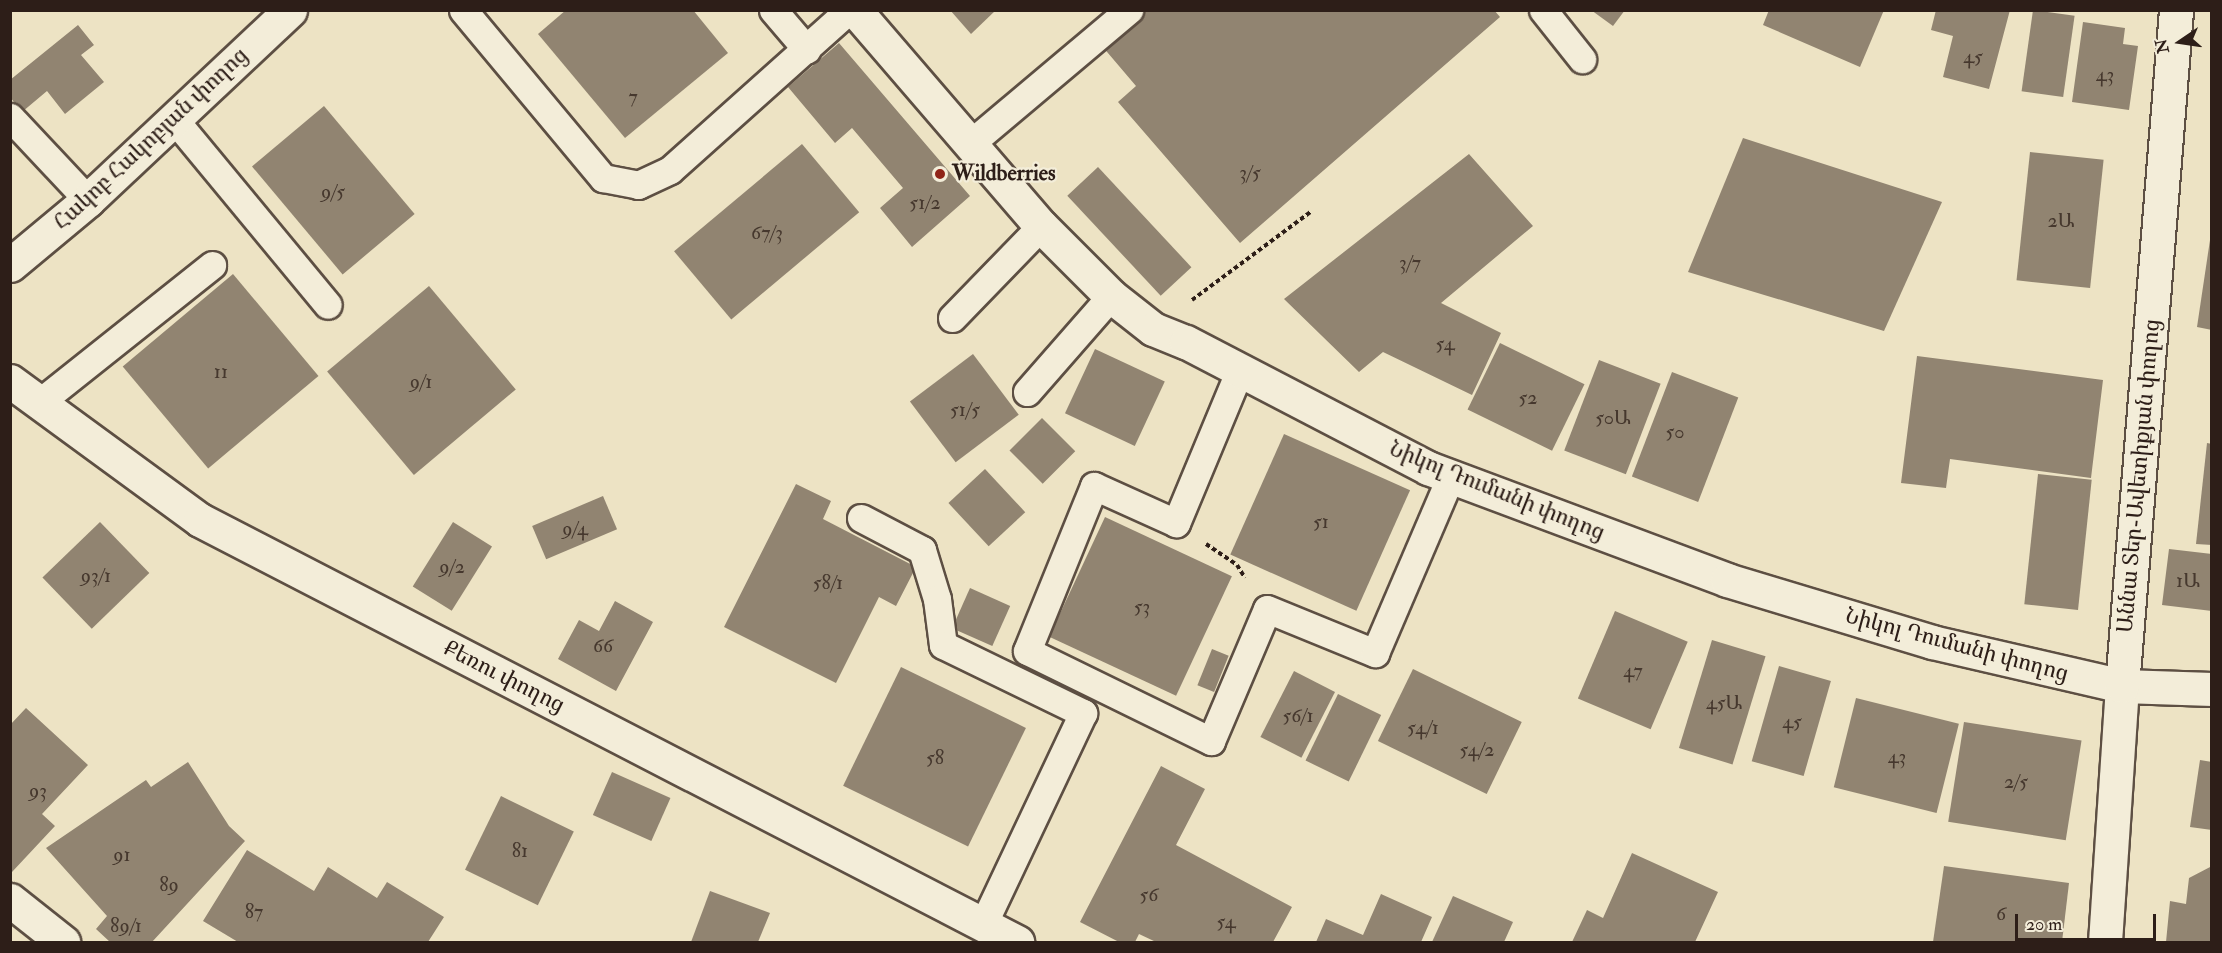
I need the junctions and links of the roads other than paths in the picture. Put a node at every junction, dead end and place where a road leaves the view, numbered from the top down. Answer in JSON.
{"nodes":[{"id":1,"x":290,"y":10,"type":"edge"},
{"id":2,"x":463,"y":10,"type":"edge"},
{"id":3,"x":773,"y":10,"type":"edge"},
{"id":4,"x":849,"y":10,"type":"edge"},
{"id":5,"x":855,"y":10,"type":"edge"},
{"id":6,"x":1129,"y":10,"type":"edge"},
{"id":7,"x":1543,"y":10,"type":"edge"},
{"id":8,"x":2176,"y":10,"type":"edge"},
{"id":9,"x":807,"y":50,"type":"junction"},
{"id":10,"x":1582,"y":59,"type":"dead end"},
{"id":11,"x":10,"y":117,"type":"edge"},
{"id":12,"x":174,"y":119,"type":"junction"},
{"id":13,"x":971,"y":143,"type":"junction"},
{"id":14,"x":88,"y":200,"type":"junction"},
{"id":15,"x":1041,"y":226,"type":"junction"},
{"id":16,"x":10,"y":265,"type":"edge"},
{"id":17,"x":212,"y":265,"type":"dead end"},
{"id":18,"x":1111,"y":296,"type":"junction"},
{"id":19,"x":328,"y":305,"type":"dead end"},
{"id":20,"x":952,"y":318,"type":"dead end"},
{"id":21,"x":1239,"y":372,"type":"junction"},
{"id":22,"x":10,"y":381,"type":"edge"},
{"id":23,"x":1027,"y":392,"type":"dead end"},
{"id":24,"x":40,"y":402,"type":"junction"},
{"id":25,"x":1450,"y":476,"type":"junction"},
{"id":26,"x":861,"y":518,"type":"dead end"},
{"id":27,"x":2122,"y":686,"type":"junction"},
{"id":28,"x":2211,"y":689,"type":"edge"},
{"id":29,"x":10,"y":900,"type":"edge"},
{"id":30,"x":983,"y":925,"type":"junction"},
{"id":31,"x":63,"y":942,"type":"edge"},
{"id":32,"x":1017,"y":942,"type":"edge"},
{"id":33,"x":2105,"y":942,"type":"edge"}],
"edges":[{"from":1,"to":12,"type":"street","name":"Հակոբ Հակոբյան փողոց"},
{"from":2,"to":9,"type":"lane"},
{"from":3,"to":9,"type":"lane"},
{"from":4,"to":9,"type":"lane"},
{"from":5,"to":13,"type":"street","name":"Նիկոլ Դումանի փողոց"},
{"from":6,"to":13,"type":"lane"},
{"from":7,"to":10,"type":"lane"},
{"from":8,"to":27,"type":"street","name":"Աննա Տեր-Ավետիքյան փողոց"},
{"from":11,"to":14,"type":"lane"},
{"from":12,"to":14,"type":"street","name":"Հակոբ Հակոբյան փողոց"},
{"from":12,"to":19,"type":"lane"},
{"from":13,"to":15,"type":"street","name":"Նիկոլ Դումանի փողոց"},
{"from":14,"to":16,"type":"street","name":"Հակոբ Հակոբյան փողոց"},
{"from":15,"to":18,"type":"street","name":"Նիկոլ Դումանի փողոց"},
{"from":15,"to":20,"type":"lane"},
{"from":17,"to":24,"type":"lane"},
{"from":18,"to":21,"type":"street","name":"Նիկոլ Դումանի փողոց"},
{"from":18,"to":23,"type":"lane"},
{"from":21,"to":25,"type":"street","name":"Նիկոլ Դումանի փողոց"},
{"from":21,"to":25,"type":"lane"},
{"from":22,"to":24,"type":"street","name":"Քեռու փողոց"},
{"from":24,"to":30,"type":"street","name":"Քեռու փողոց"},
{"from":25,"to":27,"type":"street","name":"Նիկոլ Դումանի փողոց"},
{"from":26,"to":30,"type":"lane"},
{"from":27,"to":28,"type":"street","name":"Նիկոլ Դումանի փողոց"},
{"from":27,"to":33,"type":"street","name":"Աննա Տեր-Ավետիքյան փողոց"},
{"from":29,"to":31,"type":"street"},
{"from":30,"to":32,"type":"street","name":"Քեռու փողոց"}]}
